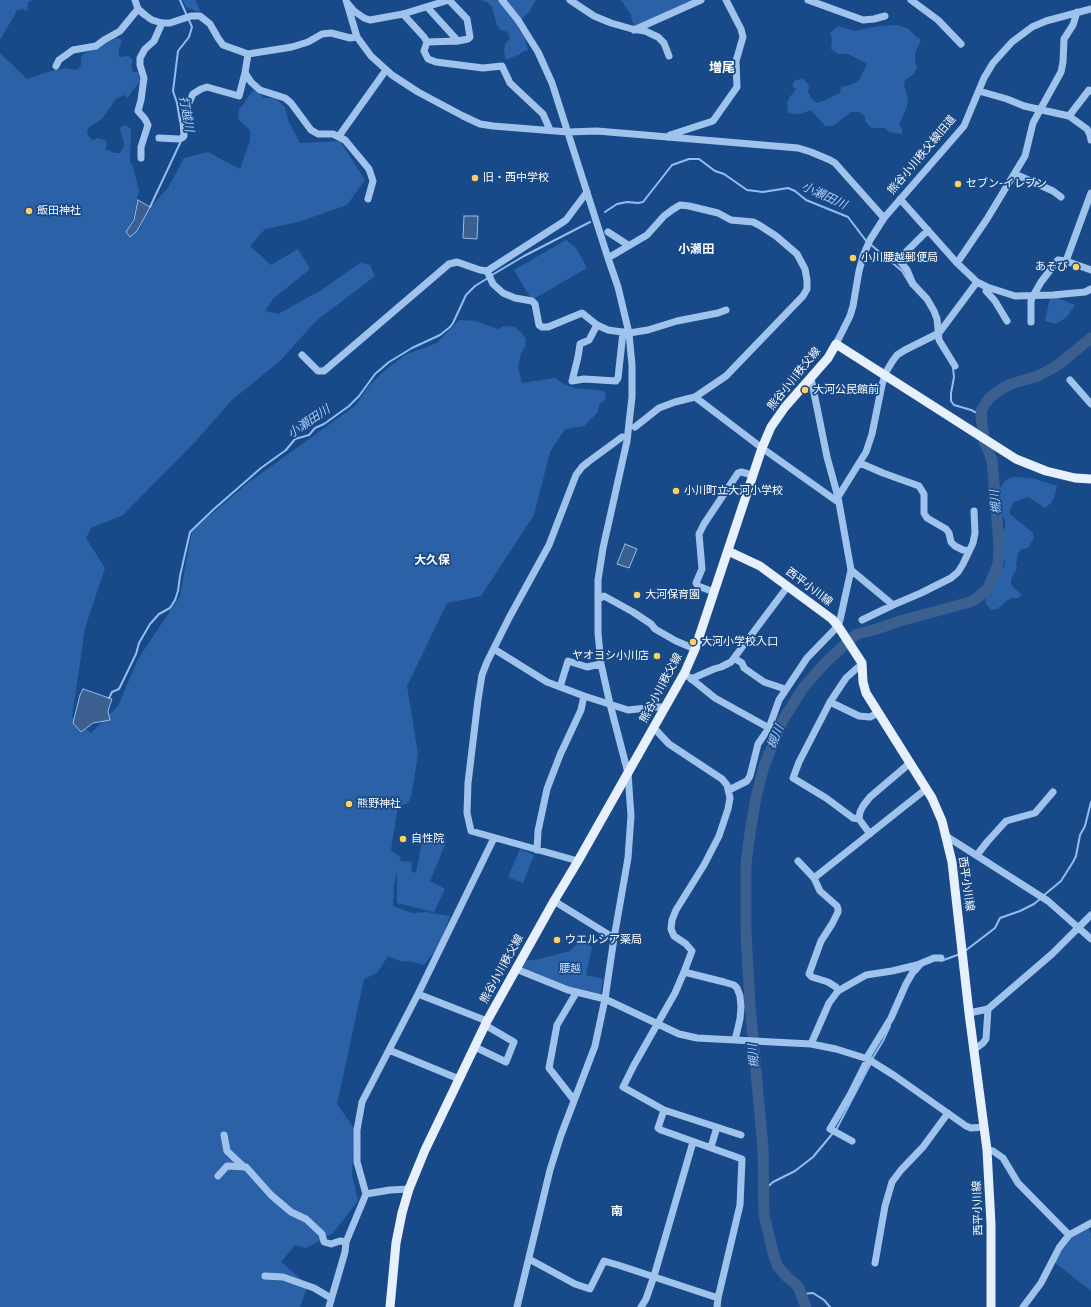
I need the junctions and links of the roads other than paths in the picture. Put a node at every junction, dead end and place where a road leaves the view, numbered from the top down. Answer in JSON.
{"nodes":[{"id":1,"x":135,"y":0,"type":"edge"},
{"id":2,"x":346,"y":0,"type":"edge"},
{"id":3,"x":502,"y":0,"type":"edge"},
{"id":4,"x":570,"y":0,"type":"edge"},
{"id":5,"x":701,"y":0,"type":"edge"},
{"id":6,"x":726,"y":0,"type":"edge"},
{"id":7,"x":808,"y":0,"type":"edge"},
{"id":8,"x":911,"y":0,"type":"edge"},
{"id":9,"x":428,"y":8,"type":"junction"},
{"id":10,"x":138,"y":9,"type":"junction"},
{"id":11,"x":1091,"y":9,"type":"edge"},
{"id":12,"x":1077,"y":12,"type":"junction"},
{"id":13,"x":403,"y":14,"type":"junction"},
{"id":14,"x":885,"y":16,"type":"dead end"},
{"id":15,"x":162,"y":23,"type":"junction"},
{"id":16,"x":634,"y":30,"type":"junction"},
{"id":17,"x":357,"y":37,"type":"junction"},
{"id":18,"x":458,"y":41,"type":"junction"},
{"id":19,"x":427,"y":42,"type":"junction"},
{"id":20,"x":960,"y":44,"type":"dead end"},
{"id":21,"x":248,"y":54,"type":"junction"},
{"id":22,"x":669,"y":56,"type":"dead end"},
{"id":23,"x":56,"y":66,"type":"dead end"},
{"id":24,"x":386,"y":70,"type":"junction"},
{"id":25,"x":245,"y":73,"type":"junction"},
{"id":26,"x":979,"y":91,"type":"junction"},
{"id":27,"x":1091,"y":91,"type":"edge"},
{"id":28,"x":1040,"y":110,"type":"junction"},
{"id":29,"x":1068,"y":116,"type":"junction"},
{"id":30,"x":550,"y":130,"type":"junction"},
{"id":31,"x":568,"y":132,"type":"junction"},
{"id":32,"x":339,"y":136,"type":"junction"},
{"id":33,"x":159,"y":138,"type":"dead end"},
{"id":34,"x":668,"y":138,"type":"junction"},
{"id":35,"x":1091,"y":140,"type":"edge"},
{"id":36,"x":141,"y":158,"type":"dead end"},
{"id":37,"x":1014,"y":174,"type":"junction"},
{"id":38,"x":587,"y":192,"type":"junction"},
{"id":39,"x":1091,"y":194,"type":"edge"},
{"id":40,"x":1060,"y":197,"type":"dead end"},
{"id":41,"x":368,"y":199,"type":"dead end"},
{"id":42,"x":900,"y":199,"type":"junction"},
{"id":43,"x":1088,"y":215,"type":"edge"},
{"id":44,"x":884,"y":218,"type":"junction"},
{"id":45,"x":928,"y":230,"type":"junction"},
{"id":46,"x":608,"y":232,"type":"dead end"},
{"id":47,"x":628,"y":245,"type":"junction"},
{"id":48,"x":608,"y":258,"type":"junction"},
{"id":49,"x":1066,"y":261,"type":"junction"},
{"id":50,"x":957,"y":263,"type":"junction"},
{"id":51,"x":1091,"y":270,"type":"edge"},
{"id":52,"x":487,"y":271,"type":"junction"},
{"id":53,"x":977,"y":282,"type":"junction"},
{"id":54,"x":987,"y":287,"type":"junction"},
{"id":55,"x":1091,"y":289,"type":"edge"},
{"id":56,"x":1033,"y":296,"type":"junction"},
{"id":57,"x":726,"y":310,"type":"dead end"},
{"id":58,"x":1007,"y":321,"type":"dead end"},
{"id":59,"x":1031,"y":322,"type":"dead end"},
{"id":60,"x":597,"y":325,"type":"junction"},
{"id":61,"x":626,"y":333,"type":"junction"},
{"id":62,"x":939,"y":333,"type":"junction"},
{"id":63,"x":836,"y":344,"type":"junction"},
{"id":64,"x":302,"y":355,"type":"dead end"},
{"id":65,"x":955,"y":366,"type":"dead end"},
{"id":66,"x":885,"y":375,"type":"junction"},
{"id":67,"x":811,"y":378,"type":"junction"},
{"id":68,"x":1070,"y":380,"type":"dead end"},
{"id":69,"x":694,"y":397,"type":"junction"},
{"id":70,"x":1091,"y":404,"type":"edge"},
{"id":71,"x":635,"y":427,"type":"dead end"},
{"id":72,"x":622,"y":437,"type":"dead end"},
{"id":73,"x":762,"y":448,"type":"junction"},
{"id":74,"x":860,"y":463,"type":"junction"},
{"id":75,"x":753,"y":475,"type":"junction"},
{"id":76,"x":1091,"y":479,"type":"edge"},
{"id":77,"x":838,"y":500,"type":"junction"},
{"id":78,"x":974,"y":511,"type":"dead end"},
{"id":79,"x":728,"y":551,"type":"junction"},
{"id":80,"x":969,"y":551,"type":"junction"},
{"id":81,"x":851,"y":570,"type":"junction"},
{"id":82,"x":788,"y":586,"type":"junction"},
{"id":83,"x":714,"y":592,"type":"junction"},
{"id":84,"x":598,"y":599,"type":"junction"},
{"id":85,"x":893,"y":605,"type":"junction"},
{"id":86,"x":862,"y":620,"type":"dead end"},
{"id":87,"x":839,"y":627,"type":"junction"},
{"id":88,"x":494,"y":649,"type":"junction"},
{"id":89,"x":695,"y":649,"type":"junction"},
{"id":90,"x":734,"y":658,"type":"junction"},
{"id":91,"x":862,"y":663,"type":"junction"},
{"id":92,"x":601,"y":664,"type":"junction"},
{"id":93,"x":688,"y":676,"type":"junction"},
{"id":94,"x":560,"y":687,"type":"junction"},
{"id":95,"x":785,"y":689,"type":"junction"},
{"id":96,"x":584,"y":696,"type":"junction"},
{"id":97,"x":830,"y":702,"type":"junction"},
{"id":98,"x":610,"y":704,"type":"junction"},
{"id":99,"x":665,"y":707,"type":"junction"},
{"id":100,"x":878,"y":713,"type":"junction"},
{"id":101,"x":654,"y":728,"type":"junction"},
{"id":102,"x":769,"y":728,"type":"junction"},
{"id":103,"x":910,"y":763,"type":"junction"},
{"id":104,"x":628,"y":773,"type":"junction"},
{"id":105,"x":926,"y":789,"type":"junction"},
{"id":106,"x":729,"y":790,"type":"junction"},
{"id":107,"x":1053,"y":792,"type":"dead end"},
{"id":108,"x":859,"y":819,"type":"junction"},
{"id":109,"x":870,"y":834,"type":"junction"},
{"id":110,"x":946,"y":836,"type":"junction"},
{"id":111,"x":494,"y":838,"type":"junction"},
{"id":112,"x":537,"y":850,"type":"junction"},
{"id":113,"x":977,"y":855,"type":"junction"},
{"id":114,"x":578,"y":861,"type":"junction"},
{"id":115,"x":798,"y":861,"type":"dead end"},
{"id":116,"x":814,"y":878,"type":"junction"},
{"id":117,"x":554,"y":901,"type":"junction"},
{"id":118,"x":1091,"y":915,"type":"edge"},
{"id":119,"x":1078,"y":928,"type":"junction"},
{"id":120,"x":614,"y":938,"type":"junction"},
{"id":121,"x":1091,"y":939,"type":"edge"},
{"id":122,"x":941,"y":958,"type":"dead end"},
{"id":123,"x":917,"y":965,"type":"junction"},
{"id":124,"x":516,"y":969,"type":"junction"},
{"id":125,"x":684,"y":972,"type":"junction"},
{"id":126,"x":838,"y":991,"type":"junction"},
{"id":127,"x":576,"y":993,"type":"junction"},
{"id":128,"x":418,"y":994,"type":"junction"},
{"id":129,"x":606,"y":999,"type":"junction"},
{"id":130,"x":988,"y":1009,"type":"junction"},
{"id":131,"x":969,"y":1013,"type":"junction"},
{"id":132,"x":486,"y":1023,"type":"junction"},
{"id":133,"x":657,"y":1023,"type":"junction"},
{"id":134,"x":738,"y":1040,"type":"junction"},
{"id":135,"x":811,"y":1044,"type":"junction"},
{"id":136,"x":474,"y":1047,"type":"junction"},
{"id":137,"x":389,"y":1050,"type":"junction"},
{"id":138,"x":974,"y":1050,"type":"junction"},
{"id":139,"x":867,"y":1059,"type":"junction"},
{"id":140,"x":459,"y":1079,"type":"junction"},
{"id":141,"x":574,"y":1100,"type":"junction"},
{"id":142,"x":664,"y":1110,"type":"junction"},
{"id":143,"x":948,"y":1113,"type":"junction"},
{"id":144,"x":717,"y":1127,"type":"junction"},
{"id":145,"x":984,"y":1127,"type":"junction"},
{"id":146,"x":224,"y":1135,"type":"dead end"},
{"id":147,"x":741,"y":1135,"type":"dead end"},
{"id":148,"x":852,"y":1141,"type":"dead end"},
{"id":149,"x":693,"y":1142,"type":"junction"},
{"id":150,"x":711,"y":1147,"type":"junction"},
{"id":151,"x":987,"y":1150,"type":"junction"},
{"id":152,"x":244,"y":1167,"type":"junction"},
{"id":153,"x":218,"y":1176,"type":"dead end"},
{"id":154,"x":409,"y":1189,"type":"junction"},
{"id":155,"x":366,"y":1194,"type":"junction"},
{"id":156,"x":1091,"y":1223,"type":"edge"},
{"id":157,"x":1068,"y":1235,"type":"junction"},
{"id":158,"x":346,"y":1242,"type":"junction"},
{"id":159,"x":529,"y":1259,"type":"junction"},
{"id":160,"x":876,"y":1263,"type":"dead end"},
{"id":161,"x":265,"y":1276,"type":"dead end"},
{"id":162,"x":654,"y":1276,"type":"junction"},
{"id":163,"x":331,"y":1298,"type":"junction"},
{"id":164,"x":718,"y":1298,"type":"junction"},
{"id":165,"x":329,"y":1307,"type":"edge"},
{"id":166,"x":390,"y":1307,"type":"edge"},
{"id":167,"x":517,"y":1307,"type":"edge"},
{"id":168,"x":641,"y":1307,"type":"edge"},
{"id":169,"x":717,"y":1307,"type":"edge"},
{"id":170,"x":991,"y":1307,"type":"edge"},
{"id":171,"x":1023,"y":1307,"type":"edge"}],
"edges":[{"from":1,"to":10,"type":"street"},
{"from":2,"to":13,"type":"street"},
{"from":2,"to":17,"type":"street"},
{"from":3,"to":31,"type":"street"},
{"from":4,"to":16,"type":"street"},
{"from":5,"to":16,"type":"street"},
{"from":6,"to":34,"type":"street"},
{"from":7,"to":14,"type":"street"},
{"from":8,"to":20,"type":"street"},
{"from":9,"to":13,"type":"street"},
{"from":9,"to":18,"type":"street"},
{"from":9,"to":18,"type":"street"},
{"from":10,"to":15,"type":"street"},
{"from":10,"to":23,"type":"street"},
{"from":11,"to":12,"type":"street","name":"熊谷小川秩父線旧道"},
{"from":12,"to":26,"type":"street","name":"熊谷小川秩父線旧道"},
{"from":12,"to":28,"type":"street"},
{"from":13,"to":19,"type":"street"},
{"from":15,"to":21,"type":"street"},
{"from":15,"to":36,"type":"street"},
{"from":16,"to":22,"type":"street"},
{"from":17,"to":21,"type":"street"},
{"from":17,"to":24,"type":"street"},
{"from":18,"to":19,"type":"street"},
{"from":19,"to":30,"type":"street"},
{"from":21,"to":25,"type":"street"},
{"from":24,"to":30,"type":"street"},
{"from":24,"to":32,"type":"street"},
{"from":25,"to":32,"type":"street"},
{"from":25,"to":33,"type":"street"},
{"from":26,"to":28,"type":"street"},
{"from":26,"to":42,"type":"street","name":"熊谷小川秩父線旧道"},
{"from":27,"to":29,"type":"street"},
{"from":28,"to":29,"type":"street"},
{"from":28,"to":37,"type":"street"},
{"from":29,"to":35,"type":"street"},
{"from":30,"to":31,"type":"street"},
{"from":31,"to":34,"type":"street"},
{"from":31,"to":38,"type":"street"},
{"from":32,"to":41,"type":"street"},
{"from":34,"to":44,"type":"street"},
{"from":37,"to":40,"type":"street"},
{"from":37,"to":50,"type":"street"},
{"from":38,"to":48,"type":"street"},
{"from":38,"to":52,"type":"street"},
{"from":39,"to":43,"type":"street"},
{"from":42,"to":44,"type":"street","name":"熊谷小川秩父線旧道"},
{"from":42,"to":45,"type":"street"},
{"from":43,"to":49,"type":"street"},
{"from":44,"to":63,"type":"street","name":"熊谷小川秩父線旧道"},
{"from":45,"to":50,"type":"street"},
{"from":45,"to":62,"type":"street"},
{"from":46,"to":47,"type":"street"},
{"from":47,"to":48,"type":"street"},
{"from":47,"to":69,"type":"street"},
{"from":48,"to":61,"type":"street"},
{"from":49,"to":51,"type":"street"},
{"from":49,"to":56,"type":"street"},
{"from":50,"to":53,"type":"street"},
{"from":52,"to":60,"type":"street"},
{"from":52,"to":64,"type":"street"},
{"from":53,"to":54,"type":"street"},
{"from":53,"to":62,"type":"street"},
{"from":54,"to":56,"type":"street"},
{"from":54,"to":58,"type":"street"},
{"from":55,"to":56,"type":"street"},
{"from":56,"to":59,"type":"street"},
{"from":57,"to":61,"type":"street"},
{"from":60,"to":61,"type":"street"},
{"from":60,"to":61,"type":"street"},
{"from":61,"to":84,"type":"street"},
{"from":62,"to":65,"type":"street"},
{"from":62,"to":66,"type":"street"},
{"from":63,"to":66,"type":"main road","name":"熊谷小川秩父線"},
{"from":63,"to":67,"type":"main road","name":"熊谷小川秩父線"},
{"from":66,"to":74,"type":"street"},
{"from":66,"to":76,"type":"main road","name":"熊谷小川秩父線"},
{"from":67,"to":73,"type":"main road","name":"熊谷小川秩父線"},
{"from":67,"to":77,"type":"street"},
{"from":68,"to":70,"type":"street"},
{"from":69,"to":71,"type":"street"},
{"from":69,"to":73,"type":"street"},
{"from":72,"to":88,"type":"street"},
{"from":73,"to":75,"type":"main road","name":"熊谷小川秩父線"},
{"from":73,"to":77,"type":"street"},
{"from":74,"to":77,"type":"street"},
{"from":74,"to":80,"type":"street"},
{"from":75,"to":79,"type":"main road","name":"熊谷小川秩父線"},
{"from":75,"to":83,"type":"street"},
{"from":77,"to":81,"type":"street"},
{"from":78,"to":80,"type":"street"},
{"from":79,"to":82,"type":"main road","name":"西平小川線"},
{"from":79,"to":83,"type":"main road","name":"熊谷小川秩父線"},
{"from":80,"to":85,"type":"street"},
{"from":81,"to":85,"type":"street"},
{"from":81,"to":87,"type":"street"},
{"from":82,"to":87,"type":"main road","name":"西平小川線"},
{"from":82,"to":90,"type":"street"},
{"from":83,"to":89,"type":"main road","name":"熊谷小川秩父線"},
{"from":84,"to":89,"type":"street"},
{"from":84,"to":92,"type":"street"},
{"from":85,"to":86,"type":"street"},
{"from":87,"to":91,"type":"main road","name":"西平小川線"},
{"from":87,"to":95,"type":"street"},
{"from":88,"to":94,"type":"street"},
{"from":88,"to":111,"type":"street"},
{"from":89,"to":93,"type":"main road","name":"熊谷小川秩父線"},
{"from":90,"to":93,"type":"street"},
{"from":90,"to":95,"type":"street"},
{"from":91,"to":97,"type":"street"},
{"from":91,"to":100,"type":"main road","name":"西平小川線"},
{"from":92,"to":94,"type":"street"},
{"from":92,"to":98,"type":"street"},
{"from":93,"to":99,"type":"main road","name":"熊谷小川秩父線"},
{"from":93,"to":102,"type":"street"},
{"from":94,"to":96,"type":"street"},
{"from":95,"to":102,"type":"street"},
{"from":96,"to":98,"type":"street"},
{"from":96,"to":112,"type":"street"},
{"from":97,"to":100,"type":"street"},
{"from":97,"to":108,"type":"street"},
{"from":98,"to":99,"type":"street"},
{"from":98,"to":104,"type":"street"},
{"from":99,"to":101,"type":"main road","name":"熊谷小川秩父線"},
{"from":100,"to":103,"type":"main road","name":"西平小川線"},
{"from":101,"to":104,"type":"main road","name":"熊谷小川秩父線"},
{"from":101,"to":106,"type":"street"},
{"from":102,"to":106,"type":"street"},
{"from":103,"to":105,"type":"main road","name":"西平小川線"},
{"from":103,"to":108,"type":"street"},
{"from":104,"to":114,"type":"main road","name":"熊谷小川秩父線"},
{"from":104,"to":120,"type":"street"},
{"from":105,"to":109,"type":"street"},
{"from":105,"to":110,"type":"main road","name":"西平小川線"},
{"from":106,"to":125,"type":"street"},
{"from":107,"to":113,"type":"street"},
{"from":108,"to":109,"type":"street"},
{"from":109,"to":116,"type":"street"},
{"from":110,"to":113,"type":"street"},
{"from":110,"to":131,"type":"main road","name":"西平小川線"},
{"from":111,"to":112,"type":"street"},
{"from":111,"to":128,"type":"street"},
{"from":112,"to":114,"type":"street"},
{"from":113,"to":119,"type":"street"},
{"from":114,"to":117,"type":"main road","name":"熊谷小川秩父線"},
{"from":115,"to":116,"type":"street"},
{"from":116,"to":126,"type":"street"},
{"from":117,"to":120,"type":"street"},
{"from":117,"to":124,"type":"main road","name":"熊谷小川秩父線"},
{"from":118,"to":119,"type":"street"},
{"from":119,"to":121,"type":"street"},
{"from":119,"to":130,"type":"street"},
{"from":120,"to":129,"type":"street"},
{"from":122,"to":123,"type":"street"},
{"from":123,"to":126,"type":"street"},
{"from":123,"to":139,"type":"street"},
{"from":124,"to":127,"type":"street"},
{"from":124,"to":132,"type":"main road","name":"熊谷小川秩父線"},
{"from":125,"to":133,"type":"street"},
{"from":125,"to":134,"type":"street"},
{"from":126,"to":135,"type":"street"},
{"from":127,"to":129,"type":"street"},
{"from":127,"to":141,"type":"street"},
{"from":128,"to":132,"type":"street"},
{"from":128,"to":137,"type":"street"},
{"from":129,"to":133,"type":"street"},
{"from":129,"to":141,"type":"street"},
{"from":130,"to":131,"type":"street"},
{"from":130,"to":138,"type":"street"},
{"from":131,"to":138,"type":"main road","name":"西平小川線"},
{"from":132,"to":136,"type":"main road","name":"熊谷小川秩父線"},
{"from":132,"to":136,"type":"street"},
{"from":133,"to":134,"type":"street"},
{"from":133,"to":142,"type":"street"},
{"from":134,"to":135,"type":"street"},
{"from":135,"to":139,"type":"street"},
{"from":136,"to":140,"type":"main road","name":"熊谷小川秩父線"},
{"from":137,"to":140,"type":"street"},
{"from":137,"to":155,"type":"street"},
{"from":138,"to":145,"type":"main road","name":"西平小川線"},
{"from":139,"to":143,"type":"street"},
{"from":139,"to":148,"type":"street"},
{"from":140,"to":154,"type":"main road","name":"熊谷小川秩父線"},
{"from":141,"to":159,"type":"street"},
{"from":142,"to":144,"type":"street"},
{"from":142,"to":149,"type":"street"},
{"from":143,"to":145,"type":"street"},
{"from":143,"to":160,"type":"street"},
{"from":144,"to":147,"type":"street"},
{"from":144,"to":150,"type":"street"},
{"from":145,"to":151,"type":"main road","name":"西平小川線"},
{"from":146,"to":152,"type":"street"},
{"from":149,"to":150,"type":"street"},
{"from":149,"to":162,"type":"street"},
{"from":150,"to":164,"type":"street"},
{"from":151,"to":157,"type":"street"},
{"from":151,"to":170,"type":"main road","name":"西平小川線"},
{"from":152,"to":153,"type":"street"},
{"from":152,"to":158,"type":"street"},
{"from":154,"to":155,"type":"street"},
{"from":154,"to":166,"type":"main road","name":"熊谷小川秩父線"},
{"from":155,"to":158,"type":"street"},
{"from":156,"to":157,"type":"street"},
{"from":157,"to":171,"type":"street"},
{"from":158,"to":163,"type":"street"},
{"from":159,"to":162,"type":"street"},
{"from":159,"to":167,"type":"street"},
{"from":161,"to":163,"type":"street"},
{"from":162,"to":164,"type":"street"},
{"from":162,"to":168,"type":"street"},
{"from":163,"to":165,"type":"street"},
{"from":164,"to":169,"type":"street"}]}
